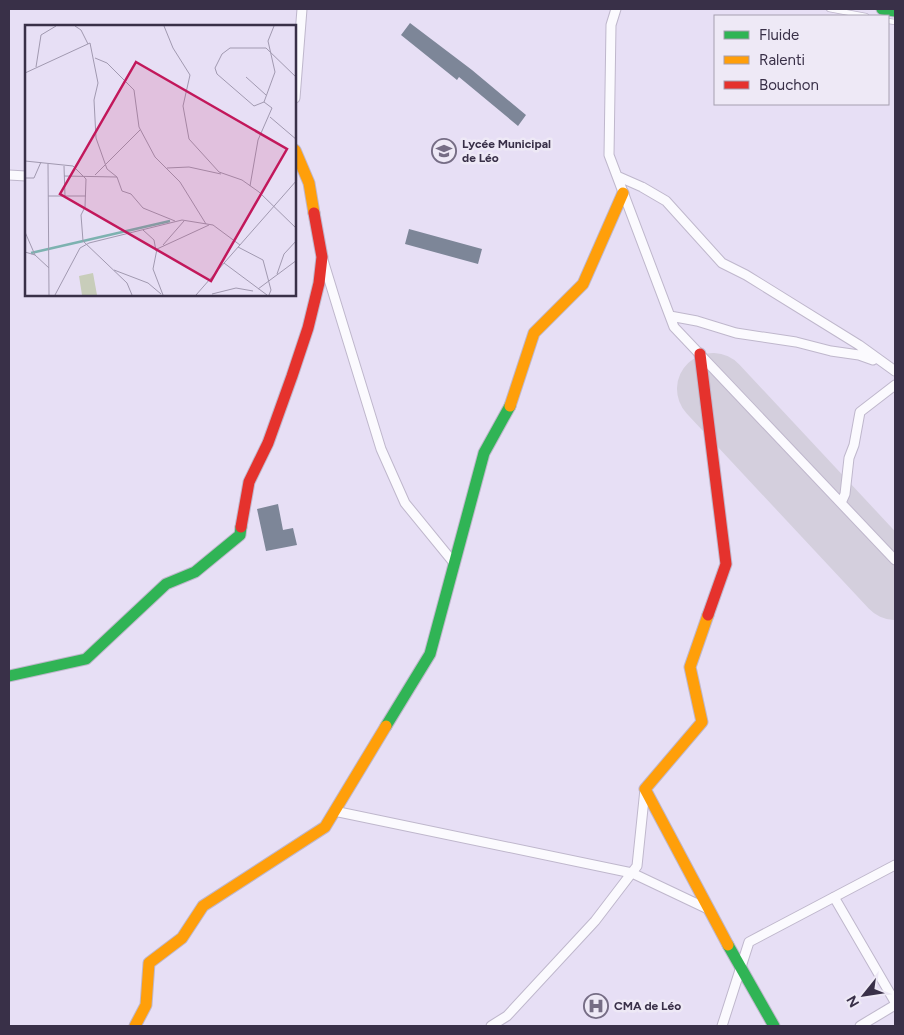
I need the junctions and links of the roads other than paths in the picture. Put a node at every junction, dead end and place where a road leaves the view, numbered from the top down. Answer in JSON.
{"nodes":[{"id":1,"x":302,"y":9,"type":"edge"},
{"id":2,"x":616,"y":9,"type":"edge"},
{"id":3,"x":829,"y":9,"type":"edge"},
{"id":4,"x":882,"y":9,"type":"edge"},
{"id":5,"x":895,"y":12,"type":"edge"},
{"id":6,"x":861,"y":15,"type":"edge"},
{"id":7,"x":296,"y":80,"type":"edge"},
{"id":8,"x":296,"y":152,"type":"edge"},
{"id":9,"x":9,"y":175,"type":"edge"},
{"id":10,"x":25,"y":176,"type":"edge"},
{"id":11,"x":617,"y":176,"type":"junction"},
{"id":12,"x":623,"y":193,"type":"junction"},
{"id":13,"x":322,"y":257,"type":"junction"},
{"id":14,"x":670,"y":316,"type":"junction"},
{"id":15,"x":700,"y":354,"type":"junction"},
{"id":16,"x":883,"y":364,"type":"junction"},
{"id":17,"x":895,"y":371,"type":"edge"},
{"id":18,"x":895,"y":385,"type":"edge"},
{"id":19,"x":841,"y":503,"type":"junction"},
{"id":20,"x":895,"y":560,"type":"edge"},
{"id":21,"x":454,"y":563,"type":"junction"},
{"id":22,"x":9,"y":676,"type":"edge"},
{"id":23,"x":645,"y":789,"type":"junction"},
{"id":24,"x":334,"y":811,"type":"junction"},
{"id":25,"x":895,"y":865,"type":"edge"},
{"id":26,"x":632,"y":873,"type":"junction"},
{"id":27,"x":834,"y":897,"type":"junction"},
{"id":28,"x":710,"y":910,"type":"junction"},
{"id":29,"x":741,"y":968,"type":"junction"},
{"id":30,"x":895,"y":1004,"type":"edge"},
{"id":31,"x":135,"y":1026,"type":"edge"},
{"id":32,"x":491,"y":1026,"type":"edge"},
{"id":33,"x":722,"y":1026,"type":"edge"},
{"id":34,"x":774,"y":1026,"type":"edge"},
{"id":35,"x":860,"y":1026,"type":"edge"}],
"edges":[{"from":1,"to":7,"type":"street"},
{"from":2,"to":11,"type":"street"},
{"from":3,"to":6,"type":"lane"},
{"from":4,"to":5,"type":"street"},
{"from":8,"to":13,"type":"street"},
{"from":9,"to":10,"type":"street"},
{"from":11,"to":12,"type":"street"},
{"from":11,"to":16,"type":"street"},
{"from":12,"to":14,"type":"street"},
{"from":12,"to":21,"type":"street"},
{"from":13,"to":21,"type":"street"},
{"from":13,"to":22,"type":"street"},
{"from":14,"to":15,"type":"street"},
{"from":14,"to":16,"type":"street"},
{"from":15,"to":19,"type":"street"},
{"from":15,"to":23,"type":"street"},
{"from":16,"to":17,"type":"street"},
{"from":18,"to":19,"type":"street"},
{"from":19,"to":20,"type":"street"},
{"from":21,"to":24,"type":"street"},
{"from":23,"to":26,"type":"street"},
{"from":23,"to":28,"type":"street"},
{"from":24,"to":26,"type":"street"},
{"from":24,"to":31,"type":"street"},
{"from":25,"to":27,"type":"street"},
{"from":26,"to":28,"type":"street"},
{"from":26,"to":32,"type":"street"},
{"from":27,"to":29,"type":"street"},
{"from":27,"to":30,"type":"street"},
{"from":28,"to":29,"type":"street"},
{"from":29,"to":33,"type":"street"},
{"from":29,"to":34,"type":"street"},
{"from":30,"to":35,"type":"street"}]}
